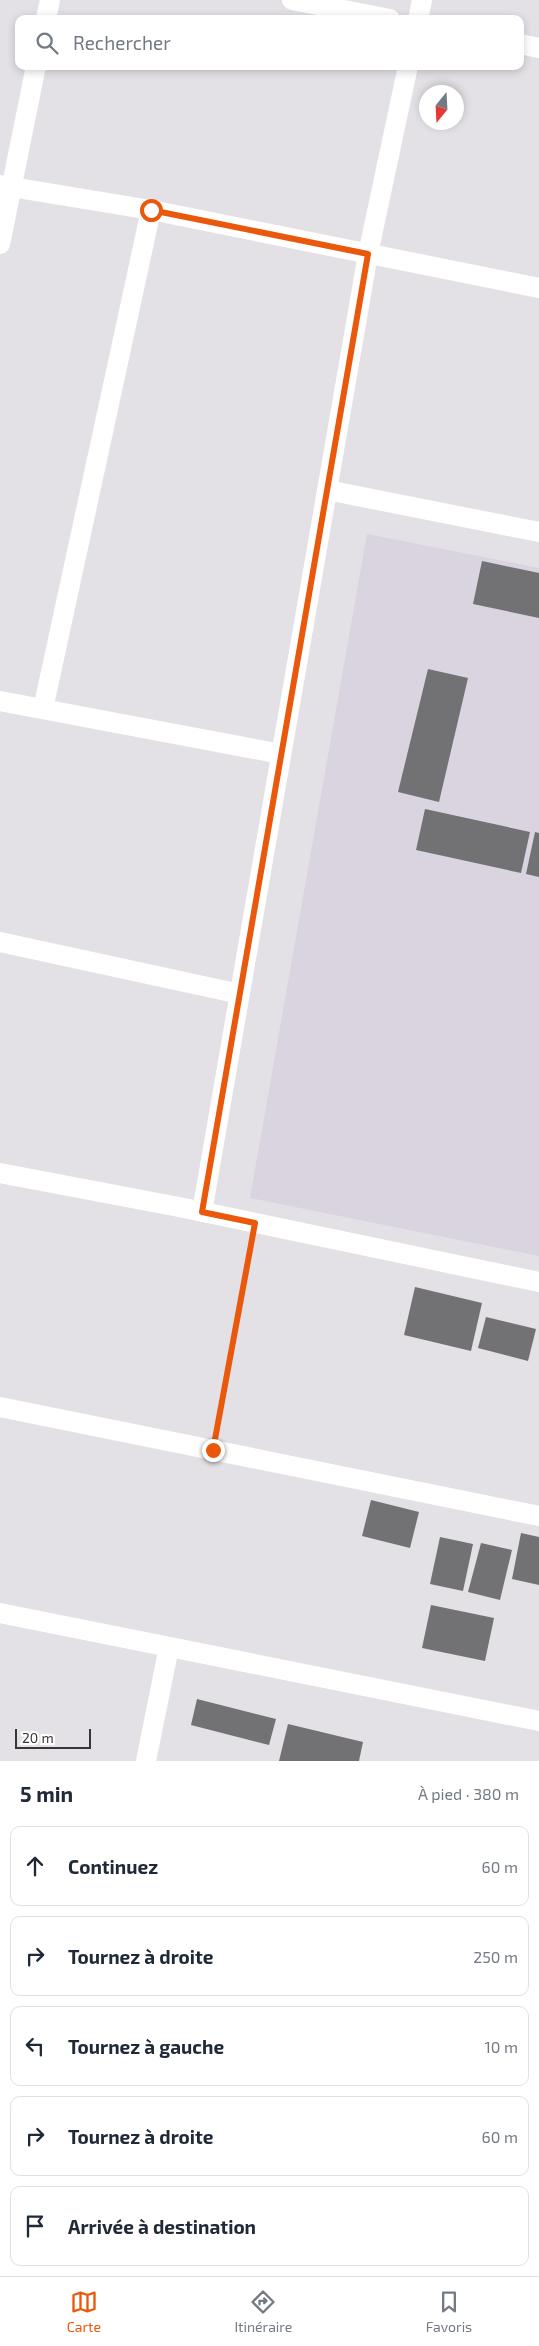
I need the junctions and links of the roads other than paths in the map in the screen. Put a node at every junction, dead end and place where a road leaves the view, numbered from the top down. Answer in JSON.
{"nodes":[{"id":1,"x":50,"y":0,"type":"edge"},
{"id":2,"x":292,"y":0,"type":"edge"},
{"id":3,"x":422,"y":0,"type":"edge"},
{"id":4,"x":47,"y":15,"type":"edge"},
{"id":5,"x":369,"y":15,"type":"edge"},
{"id":6,"x":419,"y":15,"type":"edge"},
{"id":7,"x":524,"y":45,"type":"edge"},
{"id":8,"x":539,"y":48,"type":"edge"},
{"id":9,"x":35,"y":70,"type":"edge"},
{"id":10,"x":407,"y":70,"type":"edge"},
{"id":11,"x":6,"y":186,"type":"edge"},
{"id":12,"x":151,"y":210,"type":"junction"},
{"id":13,"x":0,"y":244,"type":"edge"},
{"id":14,"x":368,"y":254,"type":"junction"},
{"id":15,"x":539,"y":288,"type":"edge"},
{"id":16,"x":327,"y":490,"type":"junction"},
{"id":17,"x":539,"y":532,"type":"edge"},
{"id":18,"x":0,"y":701,"type":"edge"},
{"id":19,"x":43,"y":709,"type":"junction"},
{"id":20,"x":281,"y":754,"type":"junction"},
{"id":21,"x":0,"y":942,"type":"edge"},
{"id":22,"x":240,"y":994,"type":"junction"},
{"id":23,"x":0,"y":1173,"type":"edge"},
{"id":24,"x":202,"y":1212,"type":"junction"},
{"id":25,"x":539,"y":1282,"type":"edge"},
{"id":26,"x":0,"y":1407,"type":"edge"},
{"id":27,"x":539,"y":1516,"type":"edge"},
{"id":28,"x":0,"y":1613,"type":"edge"},
{"id":29,"x":169,"y":1647,"type":"junction"},
{"id":30,"x":539,"y":1721,"type":"edge"},
{"id":31,"x":146,"y":1761,"type":"edge"}],
"edges":[{"from":1,"to":4,"type":"street"},
{"from":2,"to":5,"type":"street"},
{"from":3,"to":6,"type":"street"},
{"from":7,"to":8,"type":"street"},
{"from":9,"to":11,"type":"street"},
{"from":10,"to":14,"type":"street"},
{"from":11,"to":12,"type":"street"},
{"from":11,"to":13,"type":"street"},
{"from":12,"to":14,"type":"street"},
{"from":12,"to":19,"type":"street"},
{"from":14,"to":15,"type":"street"},
{"from":14,"to":16,"type":"street"},
{"from":16,"to":17,"type":"street"},
{"from":16,"to":20,"type":"street"},
{"from":18,"to":19,"type":"street"},
{"from":19,"to":20,"type":"street"},
{"from":20,"to":22,"type":"street"},
{"from":21,"to":22,"type":"street"},
{"from":22,"to":24,"type":"street"},
{"from":23,"to":24,"type":"street"},
{"from":24,"to":25,"type":"street"},
{"from":26,"to":27,"type":"street"},
{"from":28,"to":29,"type":"street"},
{"from":29,"to":30,"type":"street"},
{"from":29,"to":31,"type":"street"}]}
